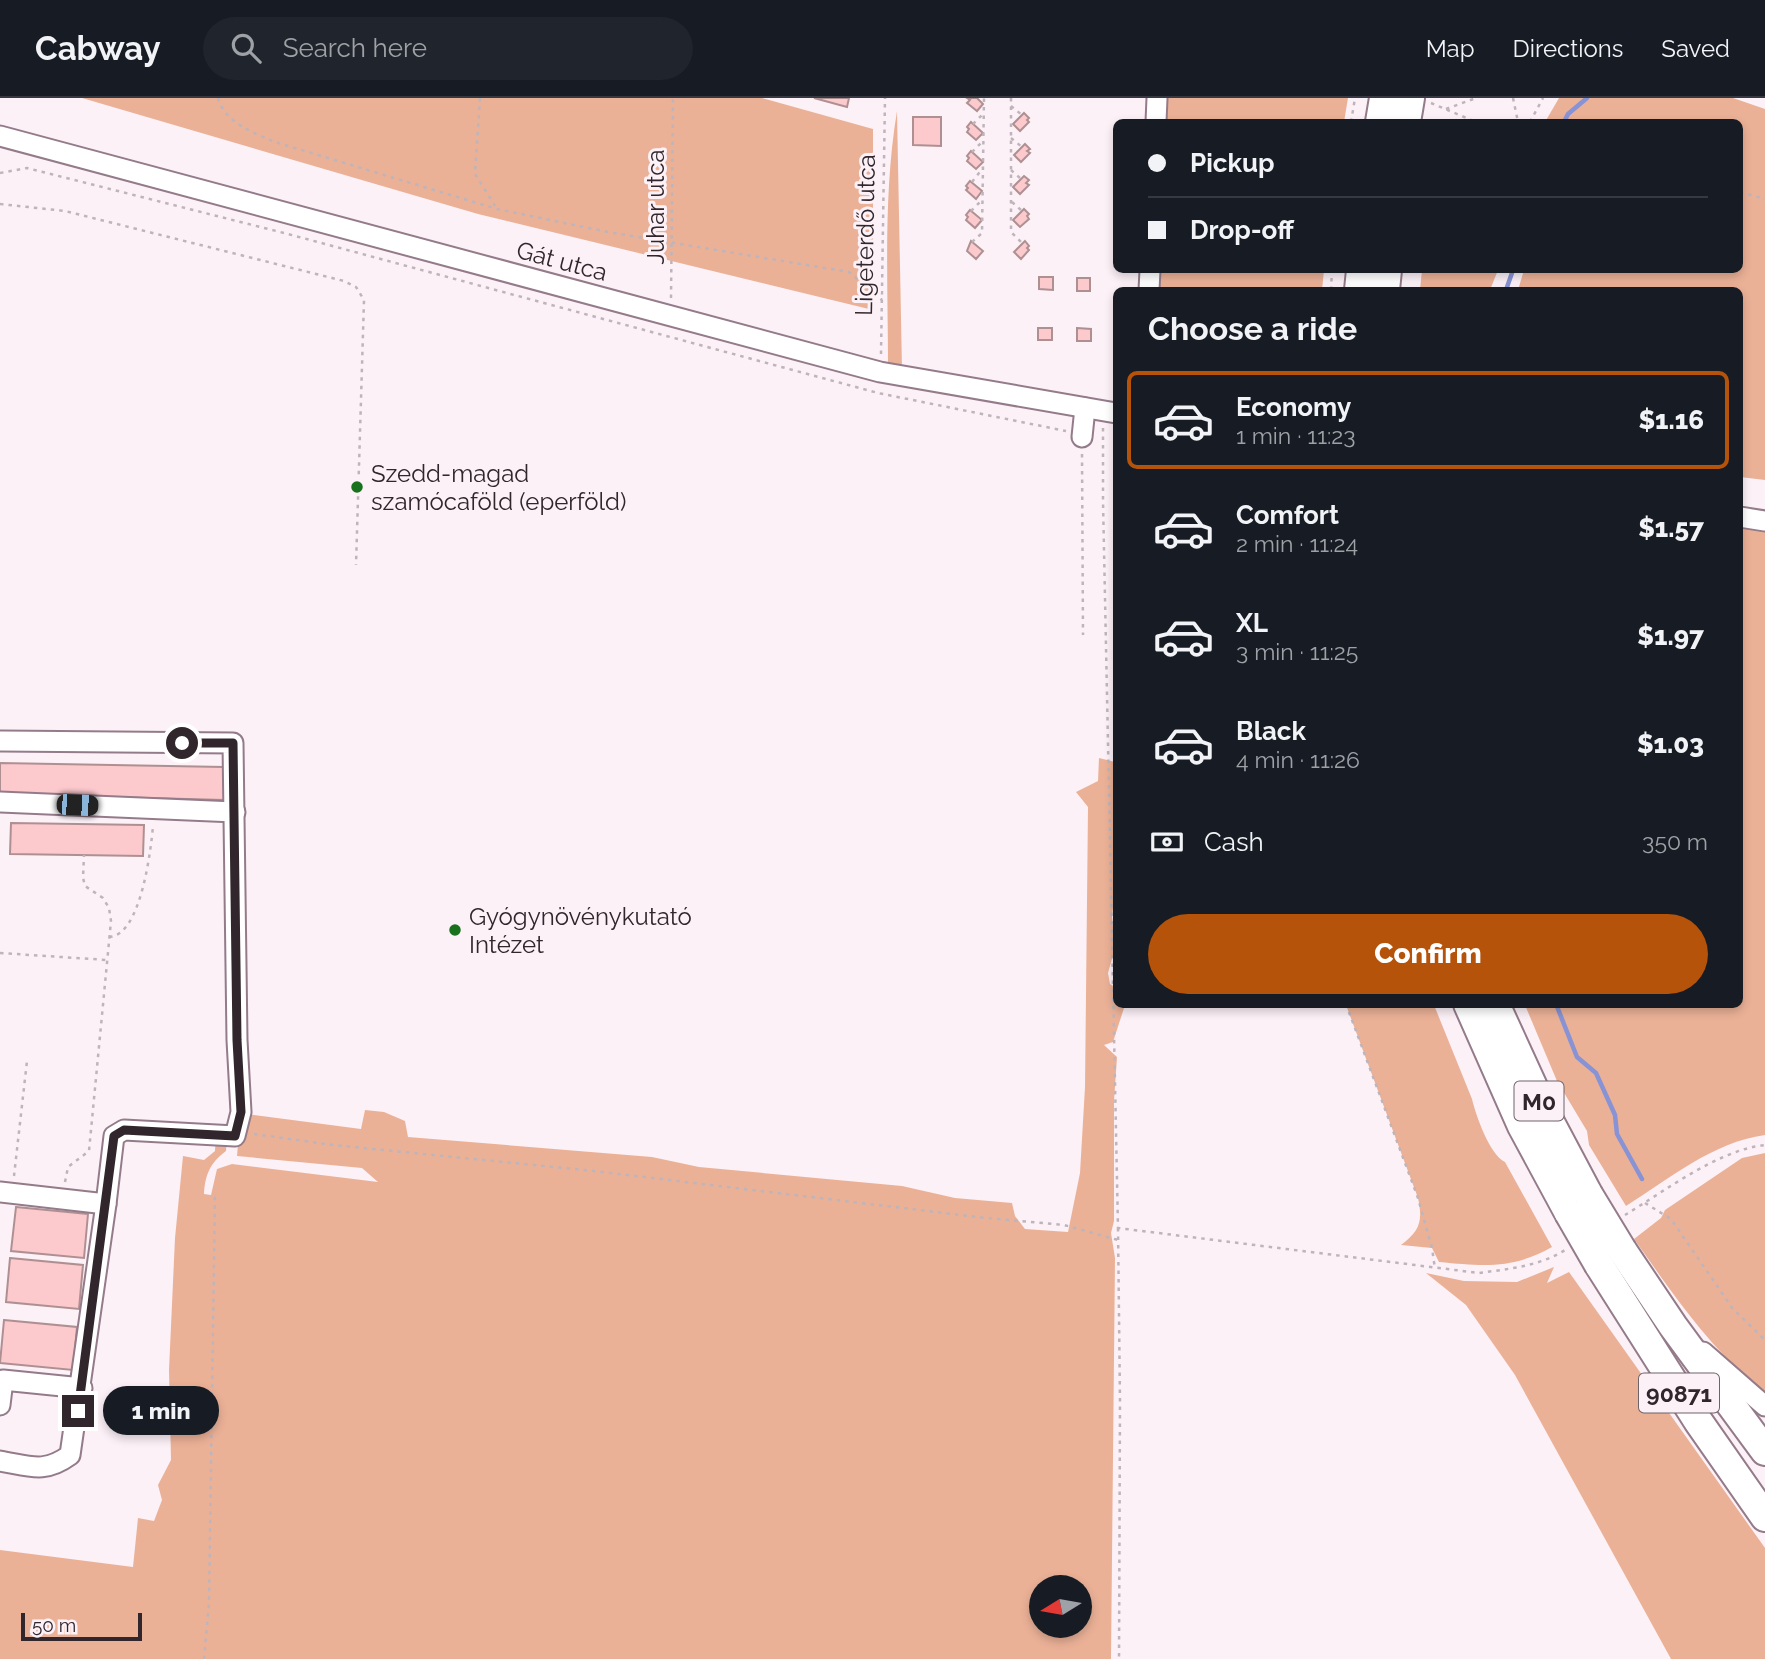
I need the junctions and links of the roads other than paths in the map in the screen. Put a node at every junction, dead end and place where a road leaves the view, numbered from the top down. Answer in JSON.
{"nodes":[{"id":1,"x":1157,"y":98,"type":"edge"},
{"id":2,"x":1384,"y":98,"type":"edge"},
{"id":3,"x":1418,"y":100,"type":"edge"},
{"id":4,"x":1156,"y":119,"type":"edge"},
{"id":5,"x":1380,"y":119,"type":"edge"},
{"id":6,"x":1408,"y":119,"type":"edge"},
{"id":7,"x":0,"y":136,"type":"edge"},
{"id":8,"x":1102,"y":411,"type":"edge"},
{"id":9,"x":1082,"y":437,"type":"road end"},
{"id":10,"x":1743,"y":517,"type":"edge"},
{"id":11,"x":1765,"y":521,"type":"edge"},
{"id":12,"x":1,"y":741,"type":"edge"},
{"id":13,"x":0,"y":802,"type":"edge"},
{"id":14,"x":235,"y":812,"type":"junction"},
{"id":15,"x":1470,"y":1008,"type":"edge"},
{"id":16,"x":1497,"y":1008,"type":"edge"},
{"id":17,"x":6,"y":1193,"type":"edge"},
{"id":18,"x":106,"y":1204,"type":"junction"},
{"id":19,"x":1579,"y":1204,"type":"junction"},
{"id":20,"x":1611,"y":1257,"type":"junction"},
{"id":21,"x":1673,"y":1326,"type":"junction"},
{"id":22,"x":82,"y":1388,"type":"junction"},
{"id":23,"x":0,"y":1405,"type":"edge"},
{"id":24,"x":1765,"y":1406,"type":"edge"},
{"id":25,"x":1765,"y":1451,"type":"edge"},
{"id":26,"x":0,"y":1461,"type":"edge"},
{"id":27,"x":1765,"y":1517,"type":"edge"}],
"edges":[{"from":1,"to":4,"type":"street"},
{"from":2,"to":5,"type":"highway"},
{"from":3,"to":6,"type":"highway"},
{"from":7,"to":8,"type":"street","name":"Gát utca"},
{"from":8,"to":9,"type":"street"},
{"from":10,"to":11,"type":"street"},
{"from":12,"to":14,"type":"street"},
{"from":13,"to":14,"type":"street"},
{"from":14,"to":18,"type":"street"},
{"from":15,"to":19,"type":"highway","number":"90871"},
{"from":16,"to":19,"type":"highway","number":"M0"},
{"from":17,"to":18,"type":"street"},
{"from":18,"to":22,"type":"street"},
{"from":19,"to":20,"type":"highway","number":"90871","bridge":true},
{"from":20,"to":21,"type":"highway"},
{"from":20,"to":27,"type":"highway","number":"90871"},
{"from":21,"to":24,"type":"street"},
{"from":21,"to":25,"type":"highway"},
{"from":22,"to":23,"type":"street"},
{"from":22,"to":26,"type":"street"}]}
